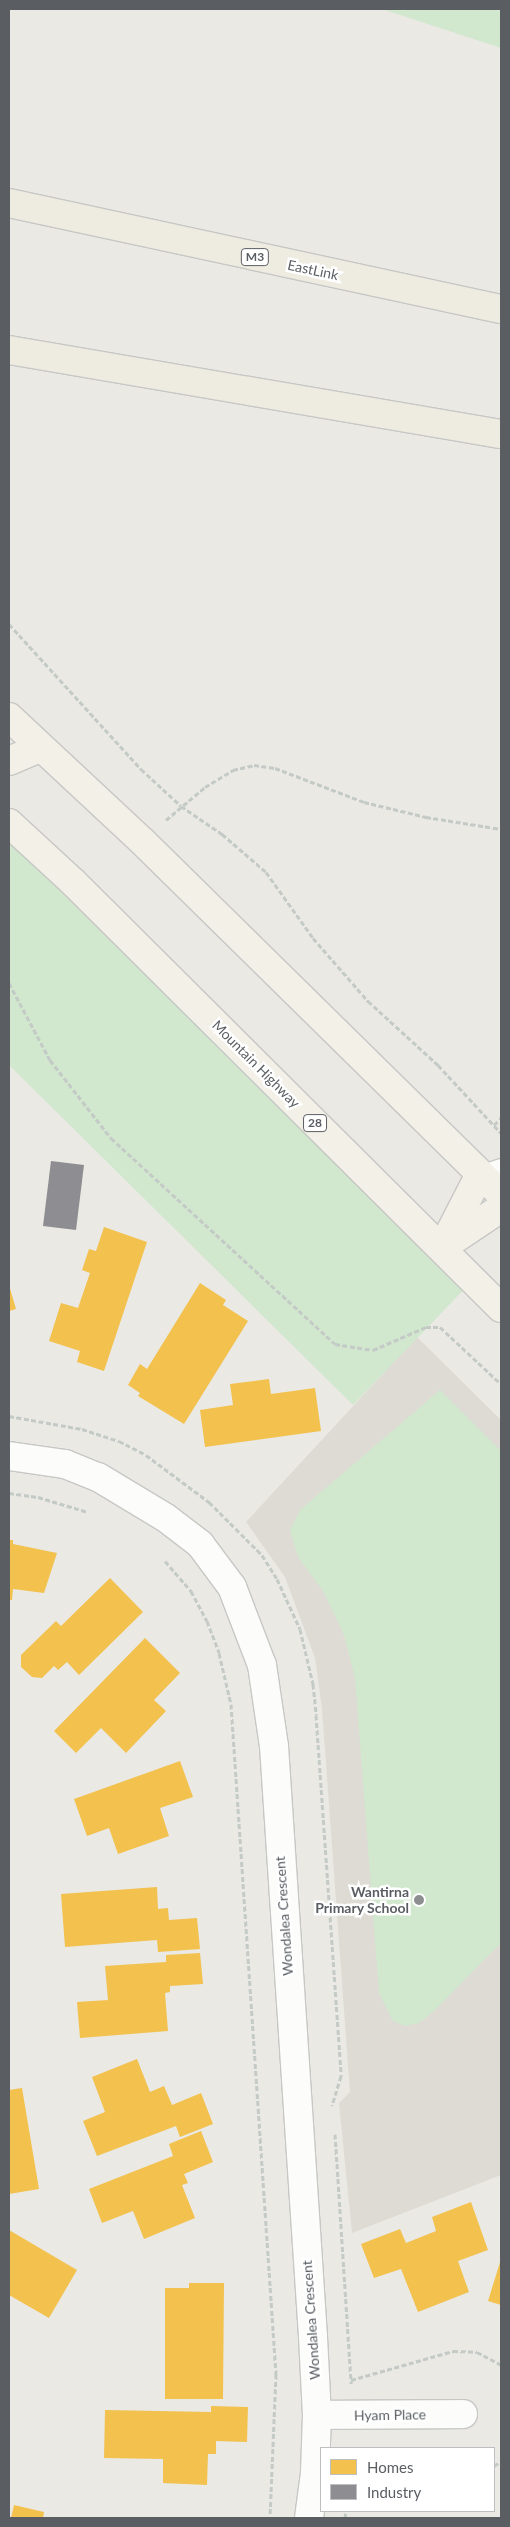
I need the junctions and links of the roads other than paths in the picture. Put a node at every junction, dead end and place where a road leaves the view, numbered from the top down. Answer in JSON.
{"nodes":[{"id":1,"x":9,"y":203,"type":"edge"},
{"id":2,"x":501,"y":309,"type":"edge"},
{"id":3,"x":9,"y":350,"type":"edge"},
{"id":4,"x":501,"y":434,"type":"edge"},
{"id":5,"x":9,"y":717,"type":"edge"},
{"id":6,"x":39,"y":748,"type":"junction"},
{"id":7,"x":9,"y":761,"type":"edge"},
{"id":8,"x":9,"y":823,"type":"edge"},
{"id":9,"x":491,"y":1171,"type":"edge"},
{"id":10,"x":501,"y":1194,"type":"edge"},
{"id":11,"x":501,"y":1208,"type":"edge"},
{"id":12,"x":442,"y":1248,"type":"junction"},
{"id":13,"x":501,"y":1308,"type":"edge"},
{"id":14,"x":9,"y":1456,"type":"edge"},
{"id":15,"x":463,"y":2414,"type":"dead end"},
{"id":16,"x":317,"y":2415,"type":"junction"},
{"id":17,"x":309,"y":2518,"type":"edge"}],
"edges":[{"from":1,"to":2,"type":"highway","name":"EastLink","number":"M3"},
{"from":3,"to":4,"type":"highway"},
{"from":5,"to":6,"type":"main road"},
{"from":6,"to":7,"type":"main road"},
{"from":6,"to":9,"type":"main road"},
{"from":8,"to":12,"type":"main road","name":"Mountain Highway","number":"28"},
{"from":9,"to":10,"type":"main road"},
{"from":9,"to":12,"type":"main road"},
{"from":11,"to":12,"type":"main road"},
{"from":12,"to":13,"type":"main road","name":"Mountain Highway","number":"28"},
{"from":14,"to":16,"type":"street","name":"Wondalea Crescent"},
{"from":15,"to":16,"type":"street","name":"Hyam Place"},
{"from":16,"to":17,"type":"street","name":"Wondalea Crescent"}]}
